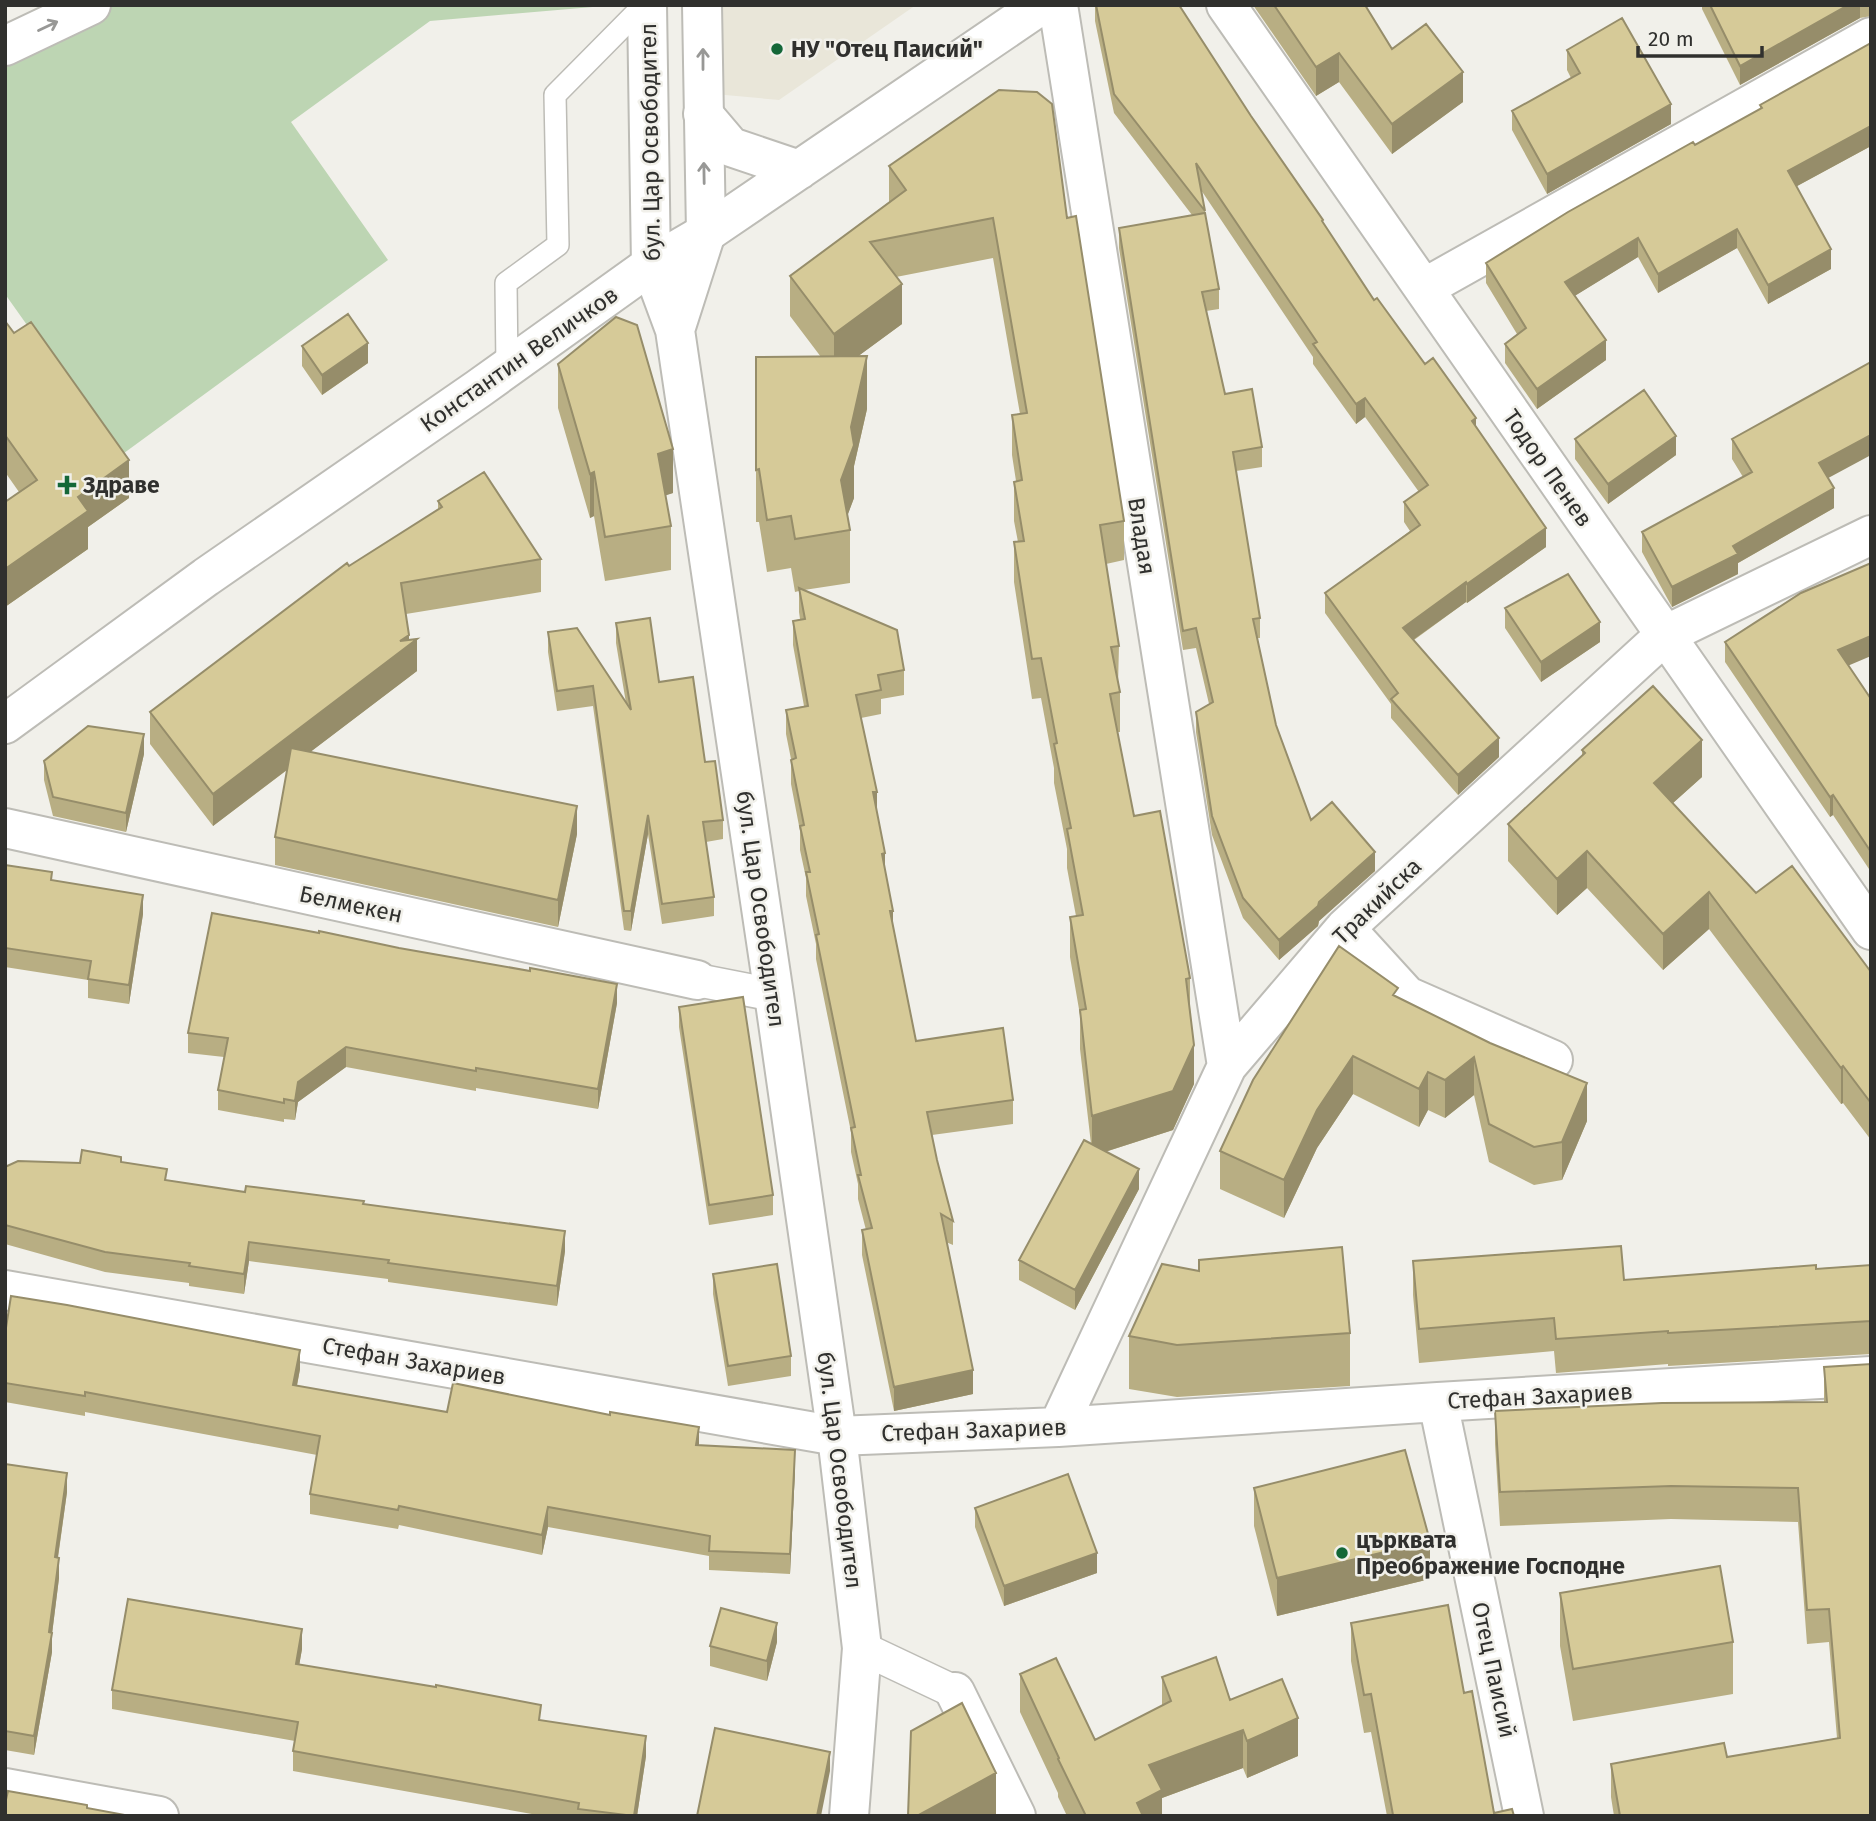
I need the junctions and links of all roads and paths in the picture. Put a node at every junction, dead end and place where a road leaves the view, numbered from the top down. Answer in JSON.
{"nodes":[{"id":1,"x":91,"y":5,"type":"edge"},
{"id":2,"x":645,"y":5,"type":"edge"},
{"id":3,"x":702,"y":5,"type":"edge"},
{"id":4,"x":1041,"y":5,"type":"edge"},
{"id":5,"x":1058,"y":5,"type":"edge"},
{"id":6,"x":1226,"y":5,"type":"edge"},
{"id":7,"x":1871,"y":37,"type":"edge"},
{"id":8,"x":5,"y":46,"type":"edge"},
{"id":9,"x":703,"y":114,"type":"junction"},
{"id":10,"x":799,"y":170,"type":"junction"},
{"id":11,"x":706,"y":233,"type":"junction"},
{"id":12,"x":651,"y":265,"type":"junction"},
{"id":13,"x":1424,"y":288,"type":"junction"},
{"id":14,"x":675,"y":330,"type":"junction"},
{"id":15,"x":507,"y":368,"type":"junction"},
{"id":16,"x":1871,"y":535,"type":"edge"},
{"id":17,"x":1665,"y":635,"type":"junction"},
{"id":18,"x":5,"y":724,"type":"edge"},
{"id":19,"x":5,"y":828,"type":"edge"},
{"id":20,"x":1345,"y":928,"type":"junction"},
{"id":21,"x":1871,"y":930,"type":"edge"},
{"id":22,"x":696,"y":980,"type":"joint"},
{"id":23,"x":774,"y":995,"type":"junction"},
{"id":24,"x":1553,"y":1060,"type":"dead end"},
{"id":25,"x":1227,"y":1066,"type":"junction"},
{"id":26,"x":5,"y":1290,"type":"edge"},
{"id":27,"x":1871,"y":1376,"type":"edge"},
{"id":28,"x":1438,"y":1402,"type":"junction"},
{"id":29,"x":1058,"y":1427,"type":"junction"},
{"id":30,"x":836,"y":1436,"type":"junction"},
{"id":31,"x":862,"y":1648,"type":"junction"},
{"id":32,"x":955,"y":1692,"type":"joint"},
{"id":33,"x":5,"y":1788,"type":"edge"},
{"id":34,"x":159,"y":1816,"type":"edge"},
{"id":35,"x":849,"y":1816,"type":"edge"},
{"id":36,"x":1016,"y":1816,"type":"edge"},
{"id":37,"x":1524,"y":1816,"type":"edge"}],
"edges":[{"from":8,"to":1,"type":"street","one_way":true},
{"from":2,"to":12,"type":"street","name":"бул. Цар Освободител"},
{"from":2,"to":15,"type":"lane"},
{"from":9,"to":3,"type":"street","one_way":true},
{"from":4,"to":10,"type":"street","name":"Константин Величков"},
{"from":5,"to":25,"type":"street","name":"Владая"},
{"from":6,"to":13,"type":"street","name":"Тодор Пенев"},
{"from":7,"to":13,"type":"street"},
{"from":9,"to":10,"type":"street"},
{"from":11,"to":9,"type":"street","one_way":true},
{"from":10,"to":11,"type":"street","name":"Константин Величков"},
{"from":11,"to":12,"type":"street","name":"Константин Величков"},
{"from":11,"to":14,"type":"street"},
{"from":12,"to":14,"type":"street","name":"бул. Цар Освободител"},
{"from":12,"to":15,"type":"street","name":"Константин Величков"},
{"from":13,"to":17,"type":"street","name":"Тодор Пенев"},
{"from":14,"to":23,"type":"street","name":"бул. Цар Освободител"},
{"from":15,"to":18,"type":"street","name":"Константин Величков"},
{"from":16,"to":17,"type":"street","name":"Тракийска"},
{"from":17,"to":20,"type":"street","name":"Тракийска"},
{"from":17,"to":21,"type":"street","name":"Тодор Пенев"},
{"from":19,"to":22,"type":"street","name":"Белмекен"},
{"from":20,"to":24,"type":"street"},
{"from":20,"to":25,"type":"street","name":"Тракийска"},
{"from":22,"to":23,"type":"street"},
{"from":23,"to":30,"type":"street","name":"бул. Цар Освободител"},
{"from":25,"to":29,"type":"street","name":"Тракийска"},
{"from":26,"to":30,"type":"street","name":"Стефан Захариев"},
{"from":27,"to":28,"type":"street","name":"Стефан Захариев"},
{"from":28,"to":29,"type":"street","name":"Стефан Захариев"},
{"from":28,"to":37,"type":"street","name":"Отец Паисий"},
{"from":29,"to":30,"type":"street","name":"Стефан Захариев"},
{"from":30,"to":31,"type":"street","name":"бул. Цар Освободител"},
{"from":31,"to":32,"type":"street"},
{"from":31,"to":35,"type":"street","name":"бул. Цар Освободител"},
{"from":32,"to":36,"type":"street"},
{"from":33,"to":34,"type":"street"}]}
